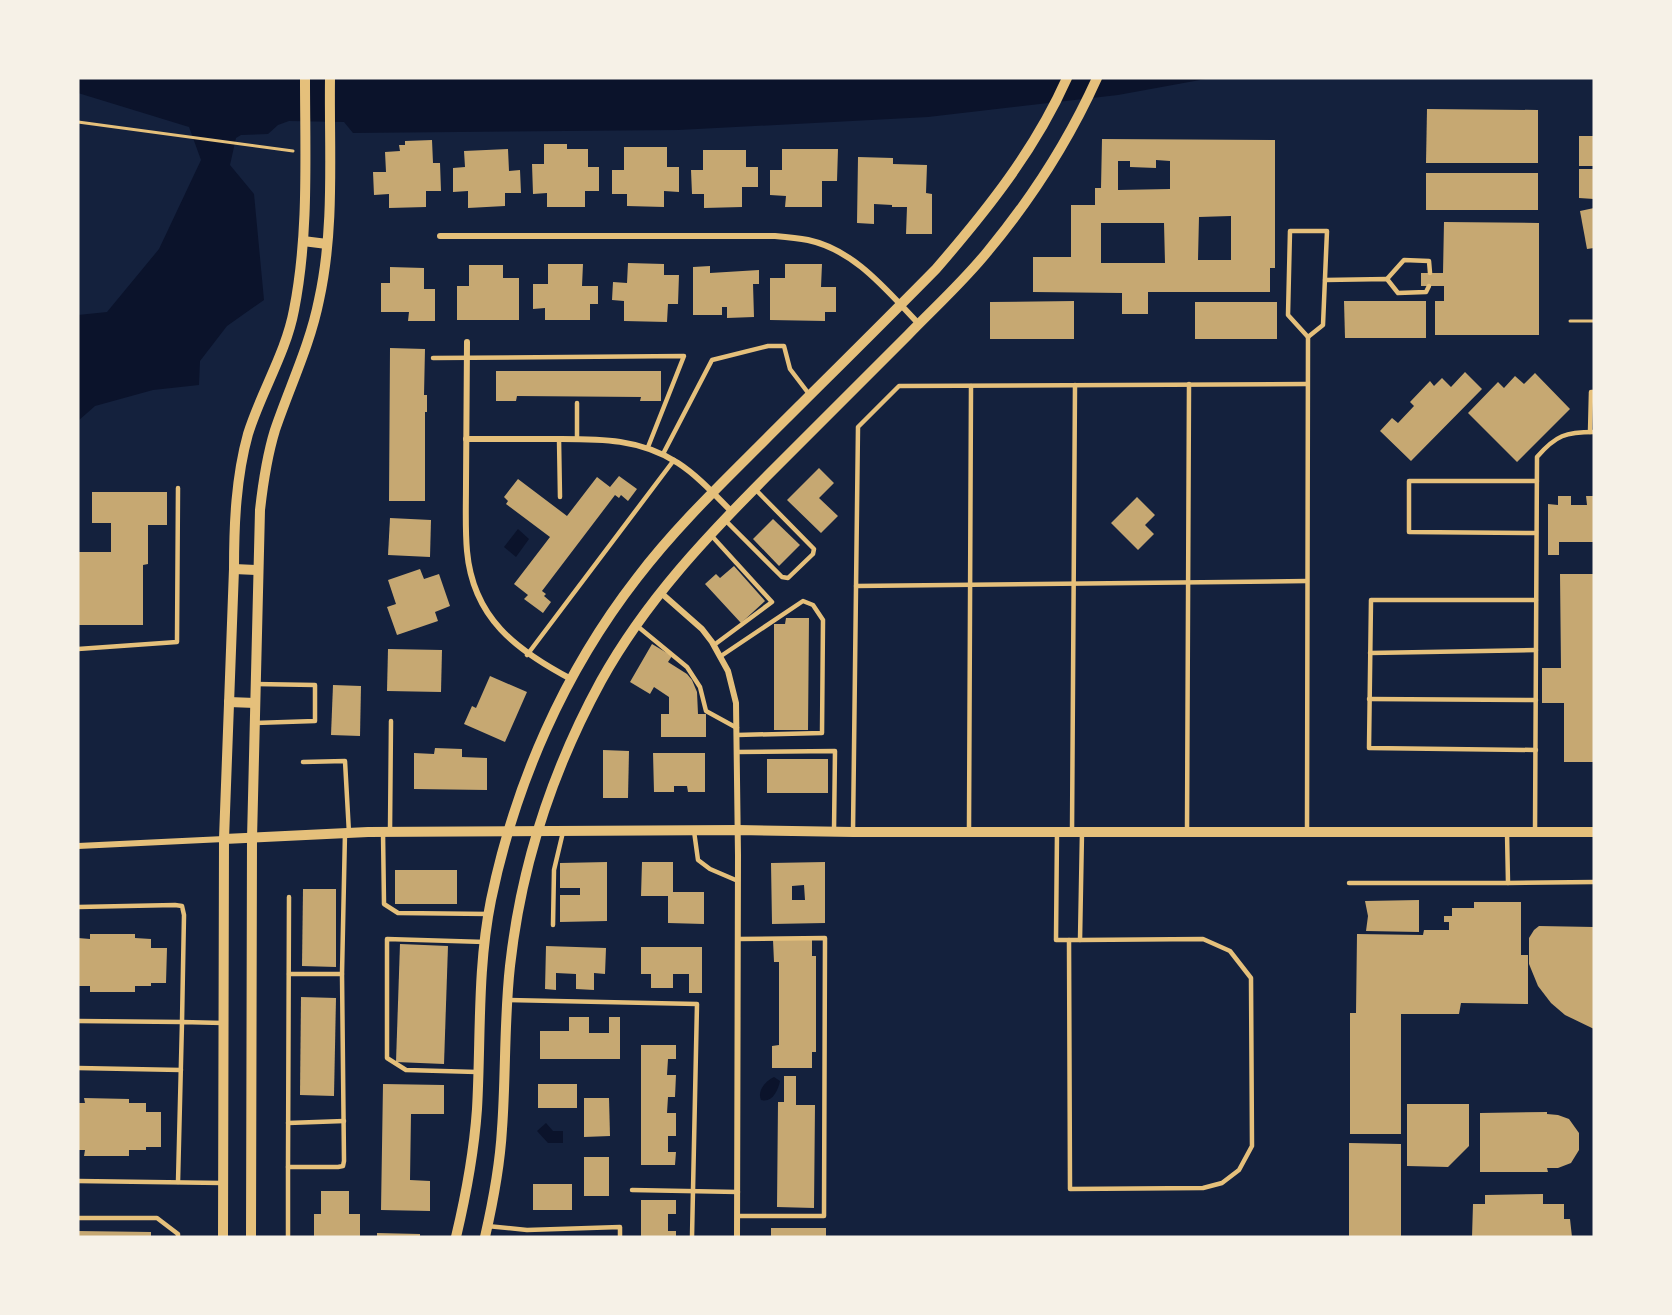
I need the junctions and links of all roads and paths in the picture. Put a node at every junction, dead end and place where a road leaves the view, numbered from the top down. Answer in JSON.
{"nodes":[{"id":1,"x":304,"y":78,"type":"edge"},
{"id":2,"x":330,"y":78,"type":"edge"},
{"id":3,"x":1067,"y":78,"type":"edge"},
{"id":4,"x":1097,"y":78,"type":"edge"},
{"id":5,"x":78,"y":122,"type":"edge"},
{"id":6,"x":305,"y":147,"type":"junction"},
{"id":7,"x":440,"y":236,"type":"dead end"},
{"id":8,"x":303,"y":241,"type":"junction"},
{"id":9,"x":327,"y":244,"type":"junction"},
{"id":10,"x":1430,"y":273,"type":"dead end"},
{"id":11,"x":1387,"y":279,"type":"junction"},
{"id":12,"x":1325,"y":280,"type":"junction"},
{"id":13,"x":1429,"y":286,"type":"dead end"},
{"id":14,"x":900,"y":305,"type":"junction"},
{"id":15,"x":1570,"y":321,"type":"dead end"},
{"id":16,"x":1594,"y":321,"type":"edge"},
{"id":17,"x":919,"y":324,"type":"junction"},
{"id":18,"x":1308,"y":337,"type":"junction"},
{"id":19,"x":467,"y":342,"type":"dead end"},
{"id":20,"x":467,"y":357,"type":"junction"},
{"id":21,"x":433,"y":358,"type":"dead end"},
{"id":22,"x":1189,"y":384,"type":"junction"},
{"id":23,"x":1307,"y":384,"type":"junction"},
{"id":24,"x":1075,"y":385,"type":"junction"},
{"id":25,"x":971,"y":386,"type":"junction"},
{"id":26,"x":1594,"y":392,"type":"edge"},
{"id":27,"x":810,"y":395,"type":"junction"},
{"id":28,"x":578,"y":403,"type":"dead end"},
{"id":29,"x":1592,"y":432,"type":"edge"},
{"id":30,"x":466,"y":439,"type":"junction"},
{"id":31,"x":559,"y":439,"type":"junction"},
{"id":32,"x":577,"y":439,"type":"junction"},
{"id":33,"x":648,"y":447,"type":"junction"},
{"id":34,"x":663,"y":454,"type":"junction"},
{"id":35,"x":674,"y":460,"type":"junction"},
{"id":36,"x":1537,"y":481,"type":"junction"},
{"id":37,"x":178,"y":488,"type":"dead end"},
{"id":38,"x":755,"y":489,"type":"junction"},
{"id":39,"x":712,"y":493,"type":"junction"},
{"id":40,"x":560,"y":496,"type":"dead end"},
{"id":41,"x":728,"y":516,"type":"junction"},
{"id":42,"x":1536,"y":533,"type":"junction"},
{"id":43,"x":710,"y":534,"type":"junction"},
{"id":44,"x":234,"y":569,"type":"junction"},
{"id":45,"x":257,"y":570,"type":"junction"},
{"id":46,"x":1307,"y":581,"type":"junction"},
{"id":47,"x":1188,"y":582,"type":"junction"},
{"id":48,"x":1074,"y":583,"type":"junction"},
{"id":49,"x":970,"y":585,"type":"junction"},
{"id":50,"x":856,"y":586,"type":"junction"},
{"id":51,"x":660,"y":592,"type":"junction"},
{"id":52,"x":1536,"y":600,"type":"junction"},
{"id":53,"x":636,"y":626,"type":"junction"},
{"id":54,"x":714,"y":645,"type":"junction"},
{"id":55,"x":78,"y":649,"type":"edge"},
{"id":56,"x":1536,"y":650,"type":"junction"},
{"id":57,"x":1370,"y":653,"type":"junction"},
{"id":58,"x":527,"y":654,"type":"junction"},
{"id":59,"x":721,"y":656,"type":"junction"},
{"id":60,"x":571,"y":679,"type":"junction"},
{"id":61,"x":255,"y":684,"type":"junction"},
{"id":62,"x":1370,"y":699,"type":"junction"},
{"id":63,"x":1536,"y":700,"type":"junction"},
{"id":64,"x":229,"y":702,"type":"junction"},
{"id":65,"x":255,"y":703,"type":"junction"},
{"id":66,"x":391,"y":721,"type":"dead end"},
{"id":67,"x":254,"y":723,"type":"junction"},
{"id":68,"x":737,"y":731,"type":"junction"},
{"id":69,"x":1536,"y":750,"type":"junction"},
{"id":70,"x":737,"y":752,"type":"junction"},
{"id":71,"x":303,"y":762,"type":"dead end"},
{"id":72,"x":738,"y":830,"type":"junction"},
{"id":73,"x":694,"y":831,"type":"junction"},
{"id":74,"x":834,"y":831,"type":"junction"},
{"id":75,"x":386,"y":832,"type":"junction"},
{"id":76,"x":508,"y":832,"type":"junction"},
{"id":77,"x":537,"y":832,"type":"junction"},
{"id":78,"x":563,"y":832,"type":"junction"},
{"id":79,"x":853,"y":832,"type":"junction"},
{"id":80,"x":969,"y":832,"type":"junction"},
{"id":81,"x":1057,"y":832,"type":"junction"},
{"id":82,"x":1077,"y":832,"type":"junction"},
{"id":83,"x":1187,"y":832,"type":"junction"},
{"id":84,"x":1307,"y":832,"type":"junction"},
{"id":85,"x":1507,"y":832,"type":"junction"},
{"id":86,"x":1535,"y":832,"type":"junction"},
{"id":87,"x":1594,"y":832,"type":"edge"},
{"id":88,"x":347,"y":833,"type":"junction"},
{"id":89,"x":224,"y":839,"type":"junction"},
{"id":90,"x":252,"y":839,"type":"junction"},
{"id":91,"x":78,"y":846,"type":"edge"},
{"id":92,"x":738,"y":880,"type":"junction"},
{"id":93,"x":1594,"y":882,"type":"edge"},
{"id":94,"x":1349,"y":883,"type":"dead end"},
{"id":95,"x":1508,"y":883,"type":"junction"},
{"id":96,"x":289,"y":897,"type":"dead end"},
{"id":97,"x":78,"y":907,"type":"edge"},
{"id":98,"x":489,"y":914,"type":"junction"},
{"id":99,"x":553,"y":925,"type":"dead end"},
{"id":100,"x":738,"y":939,"type":"junction"},
{"id":101,"x":1069,"y":940,"type":"junction"},
{"id":102,"x":1080,"y":940,"type":"junction"},
{"id":103,"x":485,"y":942,"type":"junction"},
{"id":104,"x":289,"y":974,"type":"junction"},
{"id":105,"x":342,"y":974,"type":"junction"},
{"id":106,"x":508,"y":1000,"type":"junction"},
{"id":107,"x":78,"y":1021,"type":"edge"},
{"id":108,"x":182,"y":1022,"type":"junction"},
{"id":109,"x":224,"y":1023,"type":"junction"},
{"id":110,"x":78,"y":1068,"type":"edge"},
{"id":111,"x":181,"y":1070,"type":"junction"},
{"id":112,"x":478,"y":1072,"type":"junction"},
{"id":113,"x":344,"y":1121,"type":"junction"},
{"id":114,"x":288,"y":1123,"type":"junction"},
{"id":115,"x":288,"y":1167,"type":"junction"},
{"id":116,"x":78,"y":1180,"type":"edge"},
{"id":117,"x":178,"y":1182,"type":"junction"},
{"id":118,"x":223,"y":1183,"type":"junction"},
{"id":119,"x":632,"y":1190,"type":"dead end"},
{"id":120,"x":693,"y":1191,"type":"junction"},
{"id":121,"x":738,"y":1192,"type":"junction"},
{"id":122,"x":737,"y":1216,"type":"junction"},
{"id":123,"x":78,"y":1218,"type":"edge"},
{"id":124,"x":486,"y":1232,"type":"edge"},
{"id":125,"x":178,"y":1237,"type":"edge"},
{"id":126,"x":223,"y":1237,"type":"edge"},
{"id":127,"x":251,"y":1237,"type":"edge"},
{"id":128,"x":288,"y":1237,"type":"edge"},
{"id":129,"x":456,"y":1237,"type":"edge"},
{"id":130,"x":620,"y":1237,"type":"edge"},
{"id":131,"x":692,"y":1237,"type":"edge"},
{"id":132,"x":737,"y":1237,"type":"edge"}],
"edges":[{"from":1,"to":6,"type":"street"},
{"from":2,"to":9,"type":"street"},
{"from":3,"to":14,"type":"street"},
{"from":4,"to":17,"type":"street"},
{"from":5,"to":6,"type":"path"},
{"from":6,"to":8,"type":"street"},
{"from":7,"to":14,"type":"street"},
{"from":8,"to":9,"type":"street"},
{"from":8,"to":44,"type":"street"},
{"from":9,"to":45,"type":"street"},
{"from":10,"to":11,"type":"lane"},
{"from":11,"to":12,"type":"lane"},
{"from":11,"to":13,"type":"lane"},
{"from":12,"to":18,"type":"lane"},
{"from":12,"to":18,"type":"lane"},
{"from":14,"to":17,"type":"street"},
{"from":14,"to":27,"type":"street"},
{"from":15,"to":16,"type":"path"},
{"from":17,"to":38,"type":"street"},
{"from":18,"to":23,"type":"lane"},
{"from":19,"to":20,"type":"street"},
{"from":20,"to":21,"type":"lane"},
{"from":20,"to":30,"type":"street"},
{"from":20,"to":33,"type":"lane"},
{"from":22,"to":23,"type":"lane"},
{"from":22,"to":24,"type":"lane"},
{"from":22,"to":47,"type":"lane"},
{"from":23,"to":46,"type":"lane"},
{"from":24,"to":25,"type":"lane"},
{"from":24,"to":48,"type":"lane"},
{"from":25,"to":49,"type":"lane"},
{"from":25,"to":50,"type":"lane"},
{"from":26,"to":29,"type":"lane"},
{"from":27,"to":34,"type":"lane"},
{"from":27,"to":39,"type":"street"},
{"from":28,"to":32,"type":"lane"},
{"from":29,"to":36,"type":"lane"},
{"from":30,"to":31,"type":"street"},
{"from":30,"to":58,"type":"street"},
{"from":31,"to":32,"type":"street"},
{"from":31,"to":40,"type":"lane"},
{"from":32,"to":33,"type":"street"},
{"from":33,"to":34,"type":"street"},
{"from":34,"to":35,"type":"street"},
{"from":35,"to":39,"type":"street"},
{"from":35,"to":58,"type":"lane"},
{"from":36,"to":42,"type":"lane"},
{"from":36,"to":42,"type":"lane"},
{"from":37,"to":55,"type":"lane"},
{"from":38,"to":41,"type":"street"},
{"from":38,"to":41,"type":"lane"},
{"from":39,"to":41,"type":"street"},
{"from":39,"to":60,"type":"street"},
{"from":41,"to":43,"type":"street"},
{"from":42,"to":52,"type":"lane"},
{"from":43,"to":51,"type":"street"},
{"from":43,"to":54,"type":"lane"},
{"from":44,"to":45,"type":"street"},
{"from":44,"to":64,"type":"street"},
{"from":45,"to":61,"type":"street"},
{"from":46,"to":47,"type":"lane"},
{"from":46,"to":84,"type":"lane"},
{"from":47,"to":48,"type":"lane"},
{"from":47,"to":83,"type":"lane"},
{"from":48,"to":49,"type":"lane"},
{"from":48,"to":82,"type":"lane"},
{"from":49,"to":50,"type":"lane"},
{"from":49,"to":80,"type":"lane"},
{"from":50,"to":79,"type":"lane"},
{"from":51,"to":53,"type":"street"},
{"from":51,"to":54,"type":"street"},
{"from":52,"to":56,"type":"lane"},
{"from":52,"to":57,"type":"lane"},
{"from":53,"to":68,"type":"lane"},
{"from":53,"to":77,"type":"street"},
{"from":54,"to":59,"type":"street"},
{"from":56,"to":57,"type":"lane"},
{"from":56,"to":63,"type":"lane"},
{"from":57,"to":62,"type":"lane"},
{"from":58,"to":60,"type":"street"},
{"from":59,"to":68,"type":"street"},
{"from":59,"to":68,"type":"lane"},
{"from":60,"to":76,"type":"street"},
{"from":61,"to":65,"type":"street"},
{"from":61,"to":67,"type":"lane"},
{"from":62,"to":63,"type":"lane"},
{"from":62,"to":69,"type":"lane"},
{"from":63,"to":69,"type":"lane"},
{"from":64,"to":65,"type":"street"},
{"from":64,"to":89,"type":"street"},
{"from":65,"to":67,"type":"street"},
{"from":66,"to":75,"type":"lane"},
{"from":67,"to":90,"type":"street"},
{"from":68,"to":70,"type":"street"},
{"from":69,"to":86,"type":"lane"},
{"from":70,"to":72,"type":"street"},
{"from":70,"to":74,"type":"lane"},
{"from":71,"to":88,"type":"lane"},
{"from":72,"to":73,"type":"street"},
{"from":72,"to":74,"type":"street"},
{"from":72,"to":92,"type":"street"},
{"from":73,"to":78,"type":"street"},
{"from":73,"to":92,"type":"lane"},
{"from":74,"to":79,"type":"street"},
{"from":75,"to":76,"type":"street"},
{"from":75,"to":88,"type":"street"},
{"from":75,"to":98,"type":"lane"},
{"from":76,"to":77,"type":"street"},
{"from":76,"to":98,"type":"street"},
{"from":77,"to":78,"type":"street"},
{"from":77,"to":106,"type":"street"},
{"from":78,"to":99,"type":"lane"},
{"from":79,"to":80,"type":"street"},
{"from":80,"to":81,"type":"street"},
{"from":81,"to":82,"type":"street"},
{"from":81,"to":101,"type":"lane"},
{"from":82,"to":83,"type":"street"},
{"from":82,"to":102,"type":"lane"},
{"from":83,"to":84,"type":"street"},
{"from":84,"to":85,"type":"street"},
{"from":85,"to":86,"type":"street"},
{"from":85,"to":95,"type":"lane"},
{"from":86,"to":87,"type":"street"},
{"from":88,"to":90,"type":"street"},
{"from":88,"to":105,"type":"lane"},
{"from":89,"to":90,"type":"street"},
{"from":89,"to":91,"type":"street"},
{"from":89,"to":109,"type":"street"},
{"from":90,"to":127,"type":"street"},
{"from":92,"to":100,"type":"street"},
{"from":93,"to":95,"type":"lane"},
{"from":94,"to":95,"type":"lane"},
{"from":96,"to":104,"type":"lane"},
{"from":97,"to":108,"type":"lane"},
{"from":98,"to":103,"type":"street"},
{"from":100,"to":121,"type":"street"},
{"from":100,"to":122,"type":"lane"},
{"from":101,"to":102,"type":"lane"},
{"from":101,"to":102,"type":"lane"},
{"from":103,"to":112,"type":"street"},
{"from":103,"to":112,"type":"lane"},
{"from":104,"to":105,"type":"lane"},
{"from":104,"to":114,"type":"lane"},
{"from":105,"to":113,"type":"lane"},
{"from":106,"to":120,"type":"lane"},
{"from":106,"to":124,"type":"street"},
{"from":107,"to":108,"type":"lane"},
{"from":108,"to":109,"type":"lane"},
{"from":108,"to":111,"type":"lane"},
{"from":109,"to":118,"type":"street"},
{"from":110,"to":111,"type":"lane"},
{"from":111,"to":117,"type":"lane"},
{"from":112,"to":129,"type":"street"},
{"from":113,"to":114,"type":"lane"},
{"from":113,"to":115,"type":"lane"},
{"from":114,"to":115,"type":"lane"},
{"from":115,"to":128,"type":"lane"},
{"from":116,"to":117,"type":"lane"},
{"from":117,"to":118,"type":"lane"},
{"from":118,"to":126,"type":"street"},
{"from":119,"to":120,"type":"lane"},
{"from":120,"to":121,"type":"lane"},
{"from":120,"to":131,"type":"lane"},
{"from":121,"to":122,"type":"street"},
{"from":122,"to":132,"type":"street"},
{"from":123,"to":125,"type":"lane"},
{"from":124,"to":130,"type":"lane"}]}
